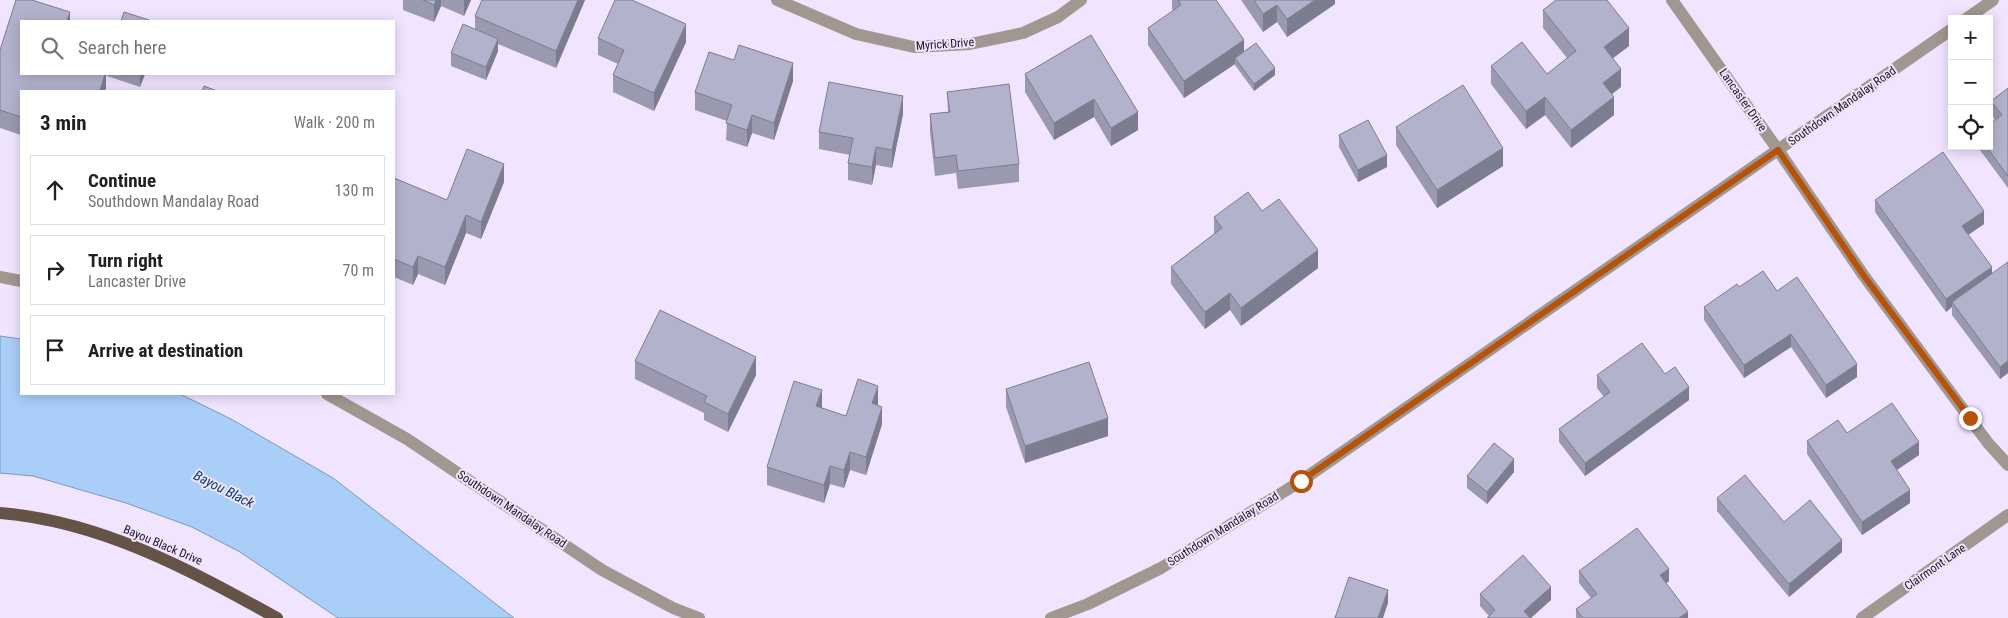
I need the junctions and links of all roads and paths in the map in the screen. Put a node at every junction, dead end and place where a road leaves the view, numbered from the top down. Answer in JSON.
{"nodes":[{"id":1,"x":777,"y":0,"type":"edge"},
{"id":2,"x":1082,"y":0,"type":"edge"},
{"id":3,"x":1672,"y":0,"type":"edge"},
{"id":4,"x":1993,"y":0,"type":"edge"},
{"id":5,"x":1972,"y":15,"type":"edge"},
{"id":6,"x":1948,"y":32,"type":"edge"},
{"id":7,"x":1778,"y":150,"type":"junction"},
{"id":8,"x":0,"y":277,"type":"edge"},
{"id":9,"x":20,"y":281,"type":"edge"},
{"id":10,"x":330,"y":395,"type":"edge"},
{"id":11,"x":2008,"y":465,"type":"edge"},
{"id":12,"x":0,"y":513,"type":"edge"},
{"id":13,"x":2008,"y":515,"type":"edge"},
{"id":14,"x":277,"y":618,"type":"edge"},
{"id":15,"x":699,"y":618,"type":"edge"},
{"id":16,"x":1051,"y":618,"type":"edge"},
{"id":17,"x":1862,"y":618,"type":"edge"}],
"edges":[{"from":1,"to":2,"type":"street","name":"Myrick Drive"},
{"from":3,"to":7,"type":"street","name":"Lancaster Drive"},
{"from":4,"to":5,"type":"street"},
{"from":6,"to":7,"type":"street","name":"Southdown Mandalay Road"},
{"from":7,"to":11,"type":"street","name":"Lancaster Drive"},
{"from":7,"to":16,"type":"street","name":"Southdown Mandalay Road"},
{"from":8,"to":9,"type":"street"},
{"from":10,"to":15,"type":"street","name":"Southdown Mandalay Road"},
{"from":12,"to":14,"type":"main road","name":"Bayou Black Drive"},
{"from":13,"to":17,"type":"street","name":"Clairmont Lane"}]}
